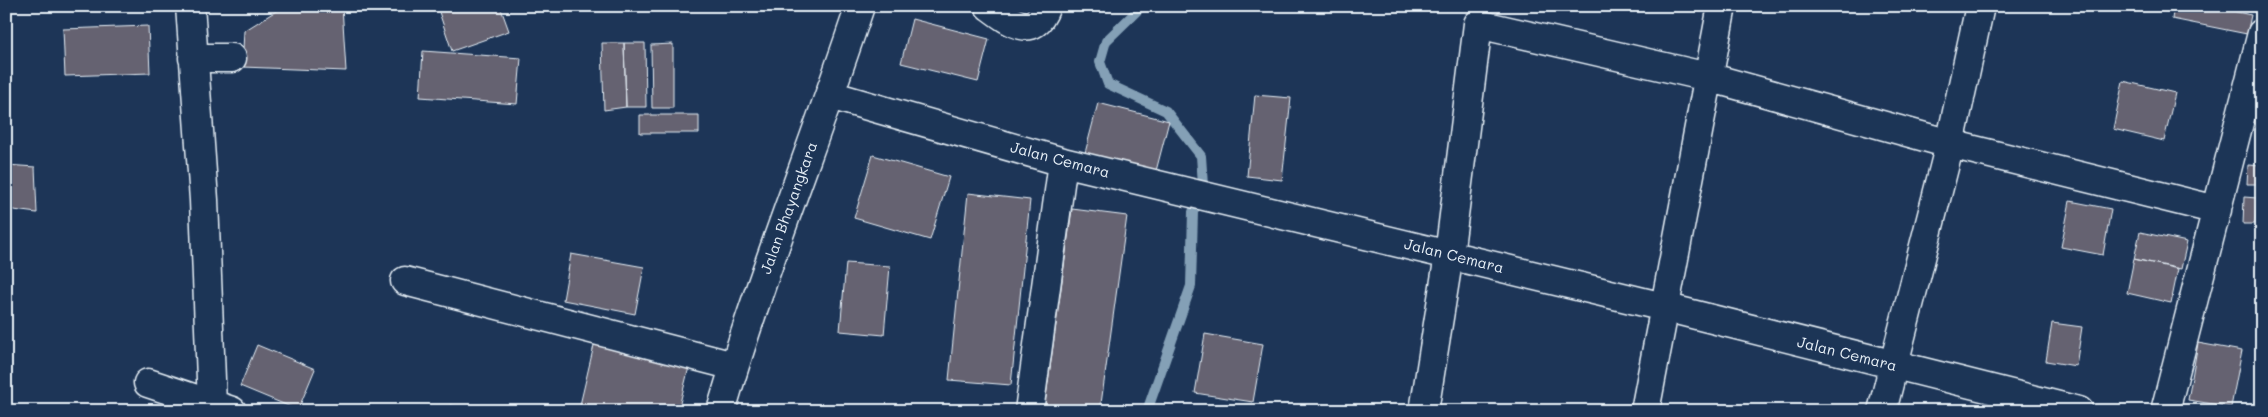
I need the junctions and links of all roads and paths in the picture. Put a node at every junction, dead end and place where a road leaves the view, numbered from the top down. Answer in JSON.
{"nodes":[{"id":1,"x":190,"y":6,"type":"edge"},
{"id":2,"x":860,"y":6,"type":"edge"},
{"id":3,"x":989,"y":6,"type":"edge"},
{"id":4,"x":1046,"y":6,"type":"edge"},
{"id":5,"x":1722,"y":6,"type":"edge"},
{"id":6,"x":1980,"y":6,"type":"edge"},
{"id":7,"x":1480,"y":15,"type":"edge"},
{"id":8,"x":2262,"y":33,"type":"edge"},
{"id":9,"x":193,"y":58,"type":"junction"},
{"id":10,"x":232,"y":58,"type":"dead end"},
{"id":11,"x":1708,"y":78,"type":"junction"},
{"id":12,"x":830,"y":95,"type":"junction"},
{"id":13,"x":1950,"y":144,"type":"junction"},
{"id":14,"x":1063,"y":162,"type":"junction"},
{"id":15,"x":2217,"y":210,"type":"junction"},
{"id":16,"x":1449,"y":255,"type":"junction"},
{"id":17,"x":405,"y":281,"type":"dead end"},
{"id":18,"x":1664,"y":307,"type":"junction"},
{"id":19,"x":1892,"y":365,"type":"junction"},
{"id":20,"x":734,"y":366,"type":"junction"},
{"id":21,"x":148,"y":383,"type":"dead end"},
{"id":22,"x":222,"y":408,"type":"edge"},
{"id":23,"x":721,"y":411,"type":"edge"},
{"id":24,"x":1029,"y":411,"type":"edge"},
{"id":25,"x":1424,"y":411,"type":"edge"},
{"id":26,"x":1645,"y":411,"type":"edge"},
{"id":27,"x":1882,"y":411,"type":"edge"},
{"id":28,"x":2079,"y":411,"type":"edge"},
{"id":29,"x":2165,"y":411,"type":"edge"}],
"edges":[{"from":1,"to":9,"type":"street"},
{"from":2,"to":12,"type":"street","name":"Jalan Bhayangkara"},
{"from":3,"to":4,"type":"street"},
{"from":5,"to":11,"type":"street"},
{"from":6,"to":13,"type":"street"},
{"from":7,"to":11,"type":"street"},
{"from":7,"to":16,"type":"street"},
{"from":8,"to":15,"type":"street"},
{"from":9,"to":10,"type":"street"},
{"from":9,"to":22,"type":"street"},
{"from":11,"to":13,"type":"street"},
{"from":11,"to":18,"type":"street"},
{"from":12,"to":14,"type":"street","name":"Jalan Cemara"},
{"from":12,"to":20,"type":"street","name":"Jalan Bhayangkara"},
{"from":13,"to":15,"type":"street"},
{"from":13,"to":19,"type":"street"},
{"from":14,"to":16,"type":"street","name":"Jalan Cemara"},
{"from":14,"to":24,"type":"street"},
{"from":15,"to":29,"type":"street"},
{"from":16,"to":18,"type":"street","name":"Jalan Cemara"},
{"from":16,"to":25,"type":"street"},
{"from":17,"to":20,"type":"street"},
{"from":18,"to":19,"type":"street","name":"Jalan Cemara"},
{"from":18,"to":26,"type":"street"},
{"from":19,"to":27,"type":"street"},
{"from":19,"to":28,"type":"street","name":"Jalan Cemara"},
{"from":20,"to":23,"type":"street","name":"Jalan Bhayangkara"},
{"from":21,"to":22,"type":"street"}]}
